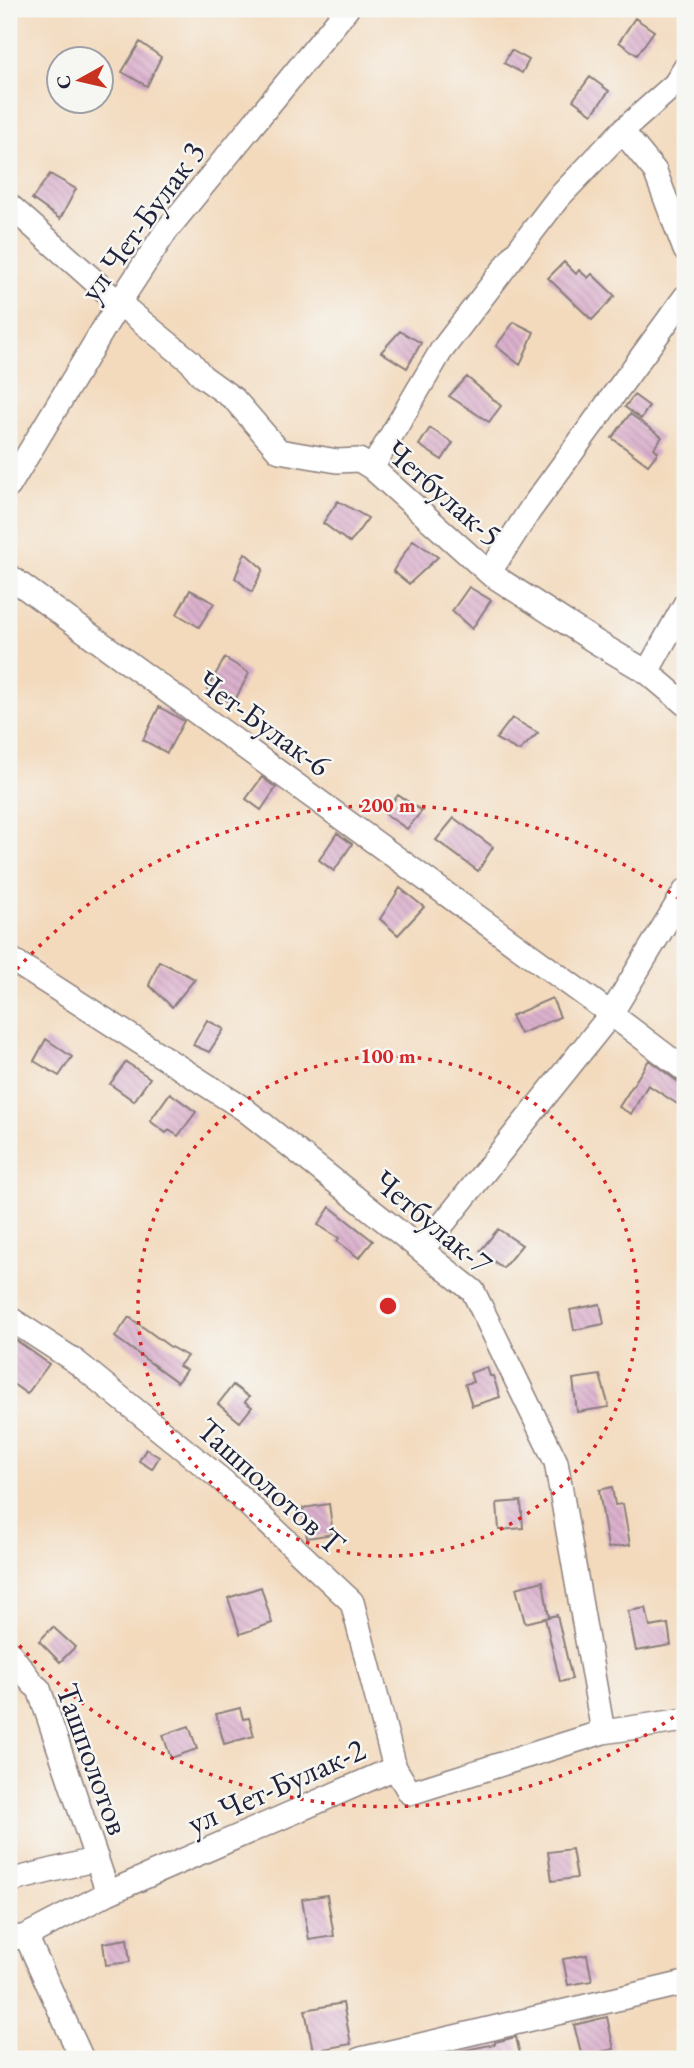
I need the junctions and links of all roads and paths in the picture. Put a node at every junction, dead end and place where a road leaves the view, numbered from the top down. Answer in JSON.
{"nodes":[{"id":1,"x":347,"y":9,"type":"edge"},
{"id":2,"x":685,"y":68,"type":"edge"},
{"id":3,"x":622,"y":131,"type":"junction"},
{"id":4,"x":9,"y":205,"type":"edge"},
{"id":5,"x":685,"y":250,"type":"edge"},
{"id":6,"x":685,"y":297,"type":"edge"},
{"id":7,"x":119,"y":303,"type":"junction"},
{"id":8,"x":372,"y":468,"type":"junction"},
{"id":9,"x":9,"y":486,"type":"edge"},
{"id":10,"x":489,"y":573,"type":"junction"},
{"id":11,"x":9,"y":576,"type":"edge"},
{"id":12,"x":685,"y":604,"type":"edge"},
{"id":13,"x":647,"y":672,"type":"junction"},
{"id":14,"x":685,"y":704,"type":"edge"},
{"id":15,"x":685,"y":891,"type":"edge"},
{"id":16,"x":9,"y":958,"type":"edge"},
{"id":17,"x":611,"y":1014,"type":"junction"},
{"id":18,"x":685,"y":1070,"type":"edge"},
{"id":19,"x":422,"y":1250,"type":"junction"},
{"id":20,"x":9,"y":1318,"type":"edge"},
{"id":21,"x":9,"y":1652,"type":"edge"},
{"id":22,"x":685,"y":1720,"type":"edge"},
{"id":23,"x":603,"y":1732,"type":"junction"},
{"id":24,"x":396,"y":1768,"type":"junction"},
{"id":25,"x":97,"y":1859,"type":"junction"},
{"id":26,"x":9,"y":1881,"type":"edge"},
{"id":27,"x":108,"y":1893,"type":"junction"},
{"id":28,"x":18,"y":1937,"type":"edge"},
{"id":29,"x":685,"y":1983,"type":"edge"},
{"id":30,"x":82,"y":2059,"type":"edge"},
{"id":31,"x":361,"y":2059,"type":"edge"}],
"edges":[{"from":1,"to":7,"type":"street","name":"ул Чет-Булак 3"},
{"from":2,"to":3,"type":"street"},
{"from":3,"to":5,"type":"street"},
{"from":3,"to":8,"type":"street"},
{"from":4,"to":7,"type":"street","name":"Четбулак-5"},
{"from":6,"to":10,"type":"street"},
{"from":7,"to":8,"type":"street","name":"Четбулак-5"},
{"from":7,"to":9,"type":"street","name":"ул Чет-Булак 3"},
{"from":8,"to":10,"type":"street","name":"Четбулак-5"},
{"from":10,"to":13,"type":"street","name":"Четбулак-5"},
{"from":11,"to":17,"type":"street","name":"Чет-Булак-6"},
{"from":12,"to":13,"type":"street"},
{"from":13,"to":14,"type":"street","name":"Четбулак-5"},
{"from":15,"to":17,"type":"street"},
{"from":16,"to":19,"type":"street","name":"Четбулак-7"},
{"from":17,"to":18,"type":"street","name":"Чет-Булак-6"},
{"from":17,"to":19,"type":"street"},
{"from":19,"to":23,"type":"street","name":"Четбулак-7"},
{"from":20,"to":24,"type":"street","name":"Ташполотов Т"},
{"from":21,"to":25,"type":"street","name":"Ташполотов"},
{"from":22,"to":23,"type":"street","name":"ул Чет-Булак-2"},
{"from":23,"to":24,"type":"street","name":"ул Чет-Булак-2"},
{"from":24,"to":27,"type":"street","name":"ул Чет-Булак-2"},
{"from":25,"to":26,"type":"street"},
{"from":25,"to":27,"type":"street","name":"Ташполотов"},
{"from":27,"to":28,"type":"street","name":"ул Чет-Булак-2"},
{"from":28,"to":30,"type":"street"},
{"from":29,"to":31,"type":"street"}]}
